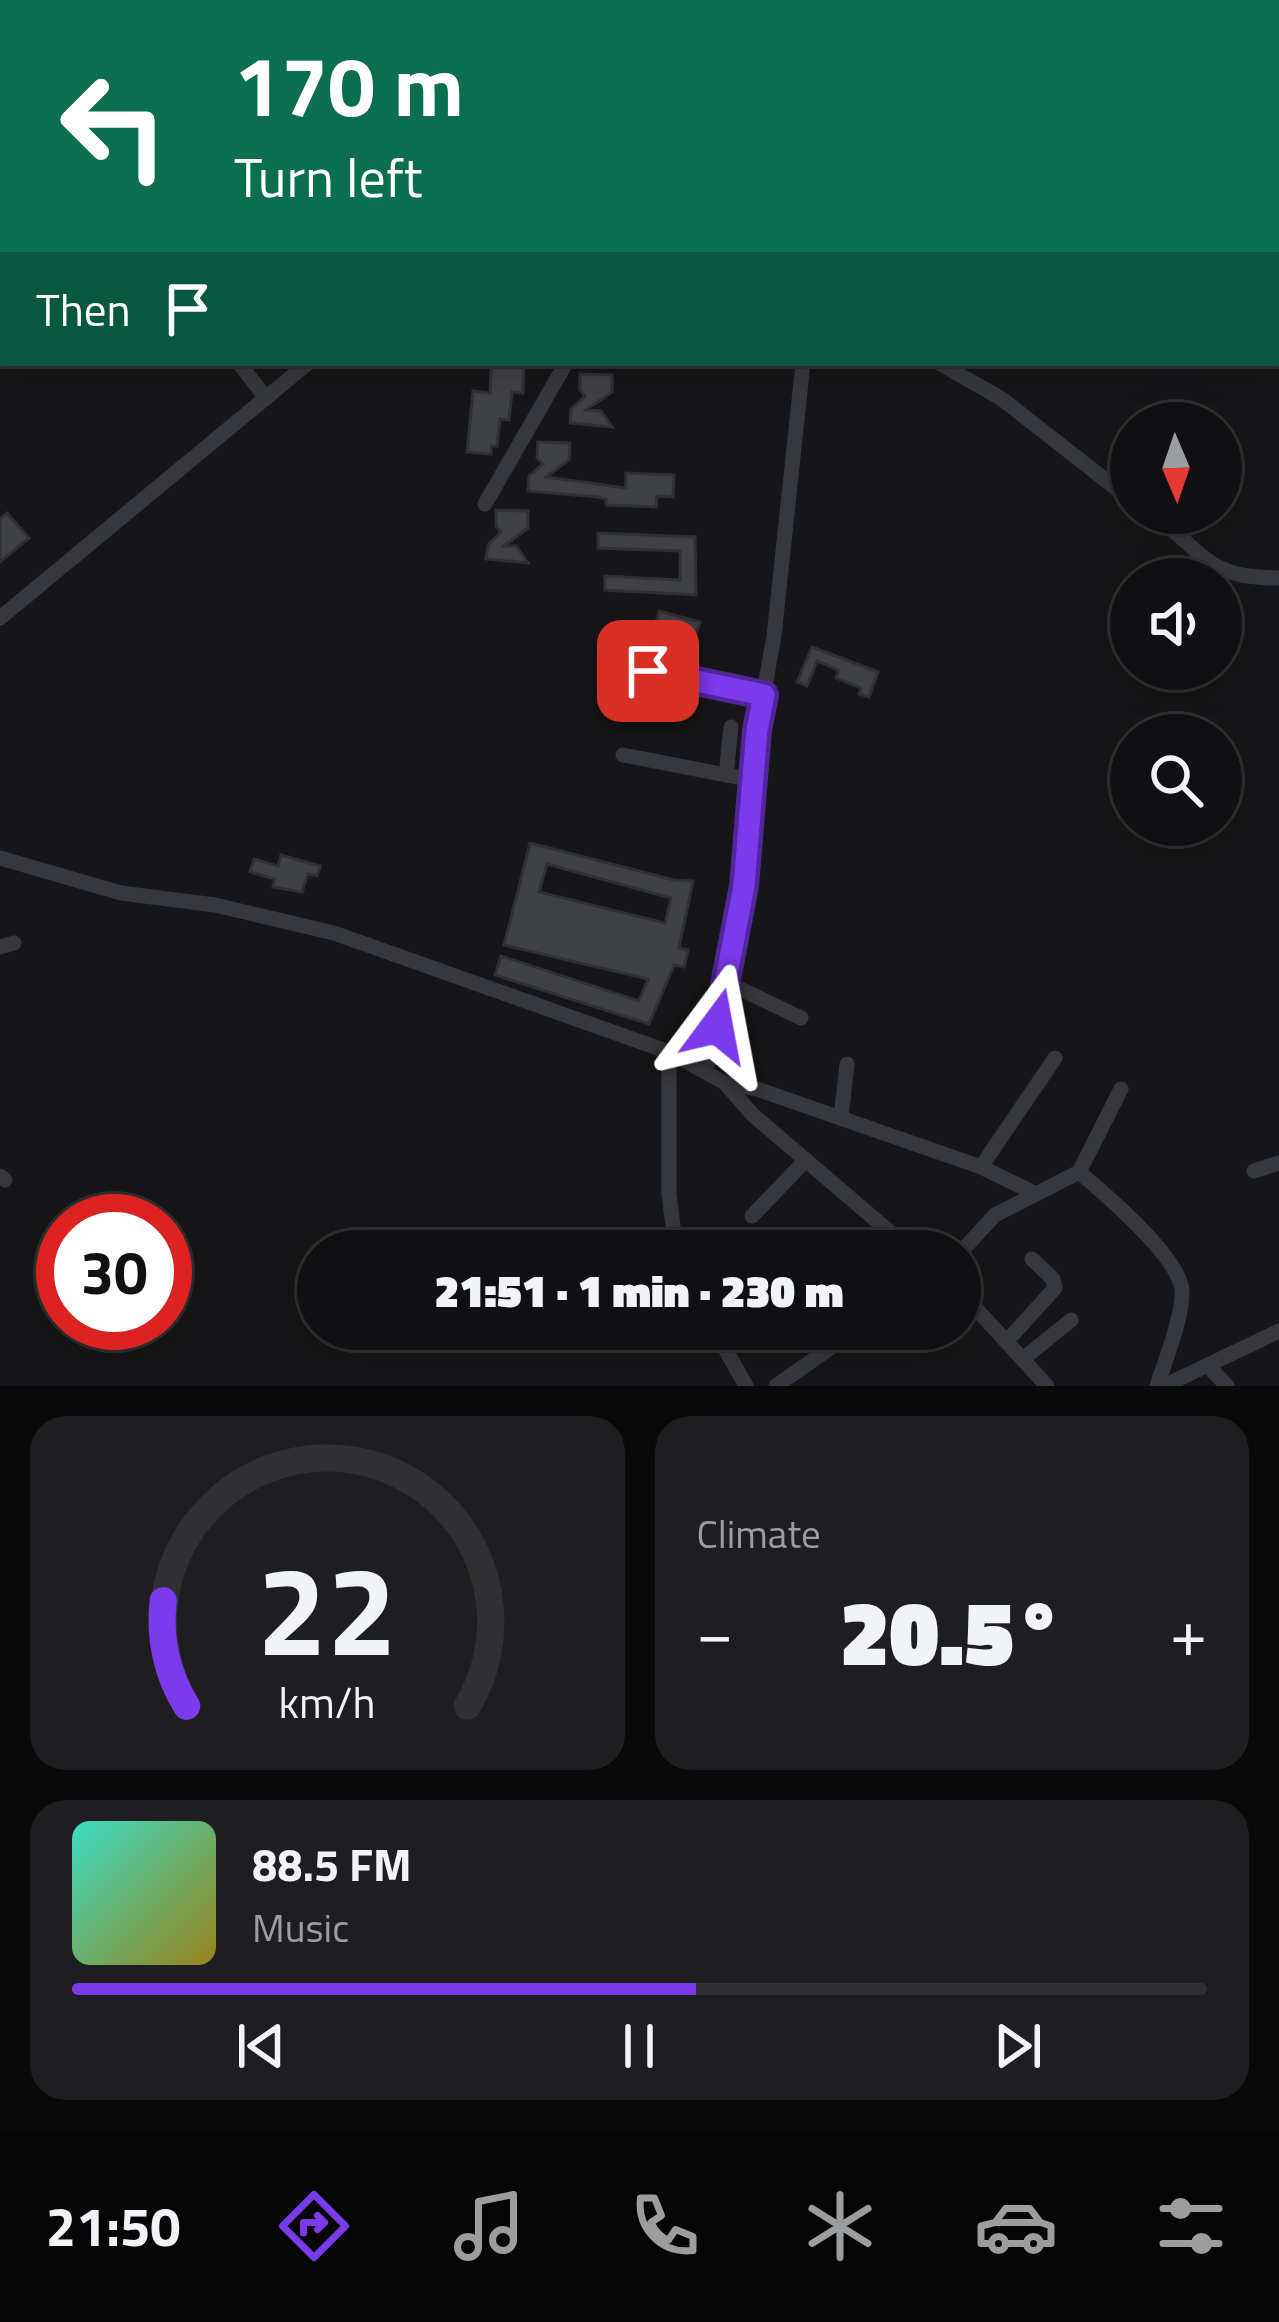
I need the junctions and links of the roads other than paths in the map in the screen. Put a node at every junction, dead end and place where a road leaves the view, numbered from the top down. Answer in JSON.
{"nodes":[{"id":1,"x":241,"y":366,"type":"edge"},
{"id":2,"x":304,"y":366,"type":"edge"},
{"id":3,"x":564,"y":366,"type":"edge"},
{"id":4,"x":803,"y":366,"type":"edge"},
{"id":5,"x":944,"y":366,"type":"edge"},
{"id":6,"x":266,"y":398,"type":"junction"},
{"id":7,"x":1110,"y":484,"type":"edge"},
{"id":8,"x":485,"y":504,"type":"dead end"},
{"id":9,"x":1174,"y":534,"type":"edge"},
{"id":10,"x":1279,"y":578,"type":"edge"},
{"id":11,"x":0,"y":618,"type":"edge"},
{"id":12,"x":648,"y":671,"type":"dead end"},
{"id":13,"x":764,"y":695,"type":"junction"},
{"id":14,"x":731,"y":727,"type":"dead end"},
{"id":15,"x":623,"y":755,"type":"dead end"},
{"id":16,"x":726,"y":775,"type":"junction"},
{"id":17,"x":752,"y":780,"type":"junction"},
{"id":18,"x":0,"y":858,"type":"edge"},
{"id":19,"x":728,"y":983,"type":"junction"},
{"id":20,"x":801,"y":1018,"type":"dead end"},
{"id":21,"x":669,"y":1052,"type":"junction"},
{"id":22,"x":1055,"y":1058,"type":"dead end"},
{"id":23,"x":847,"y":1064,"type":"dead end"},
{"id":24,"x":706,"y":1069,"type":"junction"},
{"id":25,"x":725,"y":1083,"type":"junction"},
{"id":26,"x":1121,"y":1089,"type":"dead end"},
{"id":27,"x":841,"y":1118,"type":"junction"},
{"id":28,"x":806,"y":1160,"type":"junction"},
{"id":29,"x":1279,"y":1163,"type":"edge"},
{"id":30,"x":981,"y":1167,"type":"junction"},
{"id":31,"x":1079,"y":1172,"type":"junction"},
{"id":32,"x":1254,"y":1172,"type":"dead end"},
{"id":33,"x":1036,"y":1194,"type":"junction"},
{"id":34,"x":752,"y":1216,"type":"dead end"},
{"id":35,"x":673,"y":1230,"type":"edge"},
{"id":36,"x":888,"y":1230,"type":"edge"},
{"id":37,"x":981,"y":1230,"type":"edge"},
{"id":38,"x":1032,"y":1259,"type":"dead end"},
{"id":39,"x":981,"y":1313,"type":"edge"},
{"id":40,"x":1071,"y":1320,"type":"dead end"},
{"id":41,"x":1279,"y":1331,"type":"edge"},
{"id":42,"x":1008,"y":1340,"type":"junction"},
{"id":43,"x":726,"y":1350,"type":"edge"},
{"id":44,"x":827,"y":1350,"type":"edge"},
{"id":45,"x":1023,"y":1359,"type":"junction"},
{"id":46,"x":1209,"y":1367,"type":"junction"},
{"id":47,"x":746,"y":1386,"type":"edge"},
{"id":48,"x":776,"y":1386,"type":"edge"},
{"id":49,"x":1046,"y":1386,"type":"edge"},
{"id":50,"x":1160,"y":1386,"type":"edge"},
{"id":51,"x":1227,"y":1386,"type":"edge"}],
"edges":[{"from":1,"to":6,"type":"street"},
{"from":2,"to":6,"type":"street"},
{"from":3,"to":8,"type":"street"},
{"from":4,"to":13,"type":"street"},
{"from":5,"to":7,"type":"street"},
{"from":6,"to":11,"type":"street"},
{"from":9,"to":10,"type":"street"},
{"from":12,"to":13,"type":"street"},
{"from":13,"to":17,"type":"street"},
{"from":14,"to":16,"type":"street"},
{"from":15,"to":16,"type":"street"},
{"from":16,"to":17,"type":"street"},
{"from":17,"to":19,"type":"street"},
{"from":18,"to":21,"type":"street"},
{"from":19,"to":20,"type":"street"},
{"from":19,"to":24,"type":"street"},
{"from":21,"to":24,"type":"street"},
{"from":21,"to":35,"type":"street"},
{"from":22,"to":30,"type":"street"},
{"from":23,"to":27,"type":"street"},
{"from":24,"to":25,"type":"street"},
{"from":25,"to":27,"type":"street"},
{"from":25,"to":28,"type":"street"},
{"from":26,"to":31,"type":"street"},
{"from":27,"to":30,"type":"street"},
{"from":28,"to":34,"type":"street"},
{"from":28,"to":36,"type":"street"},
{"from":29,"to":32,"type":"street"},
{"from":30,"to":33,"type":"street"},
{"from":31,"to":33,"type":"street"},
{"from":31,"to":50,"type":"street"},
{"from":33,"to":37,"type":"street"},
{"from":38,"to":42,"type":"street"},
{"from":39,"to":42,"type":"street"},
{"from":40,"to":45,"type":"street"},
{"from":41,"to":46,"type":"street"},
{"from":42,"to":45,"type":"street"},
{"from":43,"to":47,"type":"street"},
{"from":44,"to":48,"type":"street"},
{"from":45,"to":49,"type":"street"},
{"from":46,"to":50,"type":"street"},
{"from":46,"to":51,"type":"street"}]}
